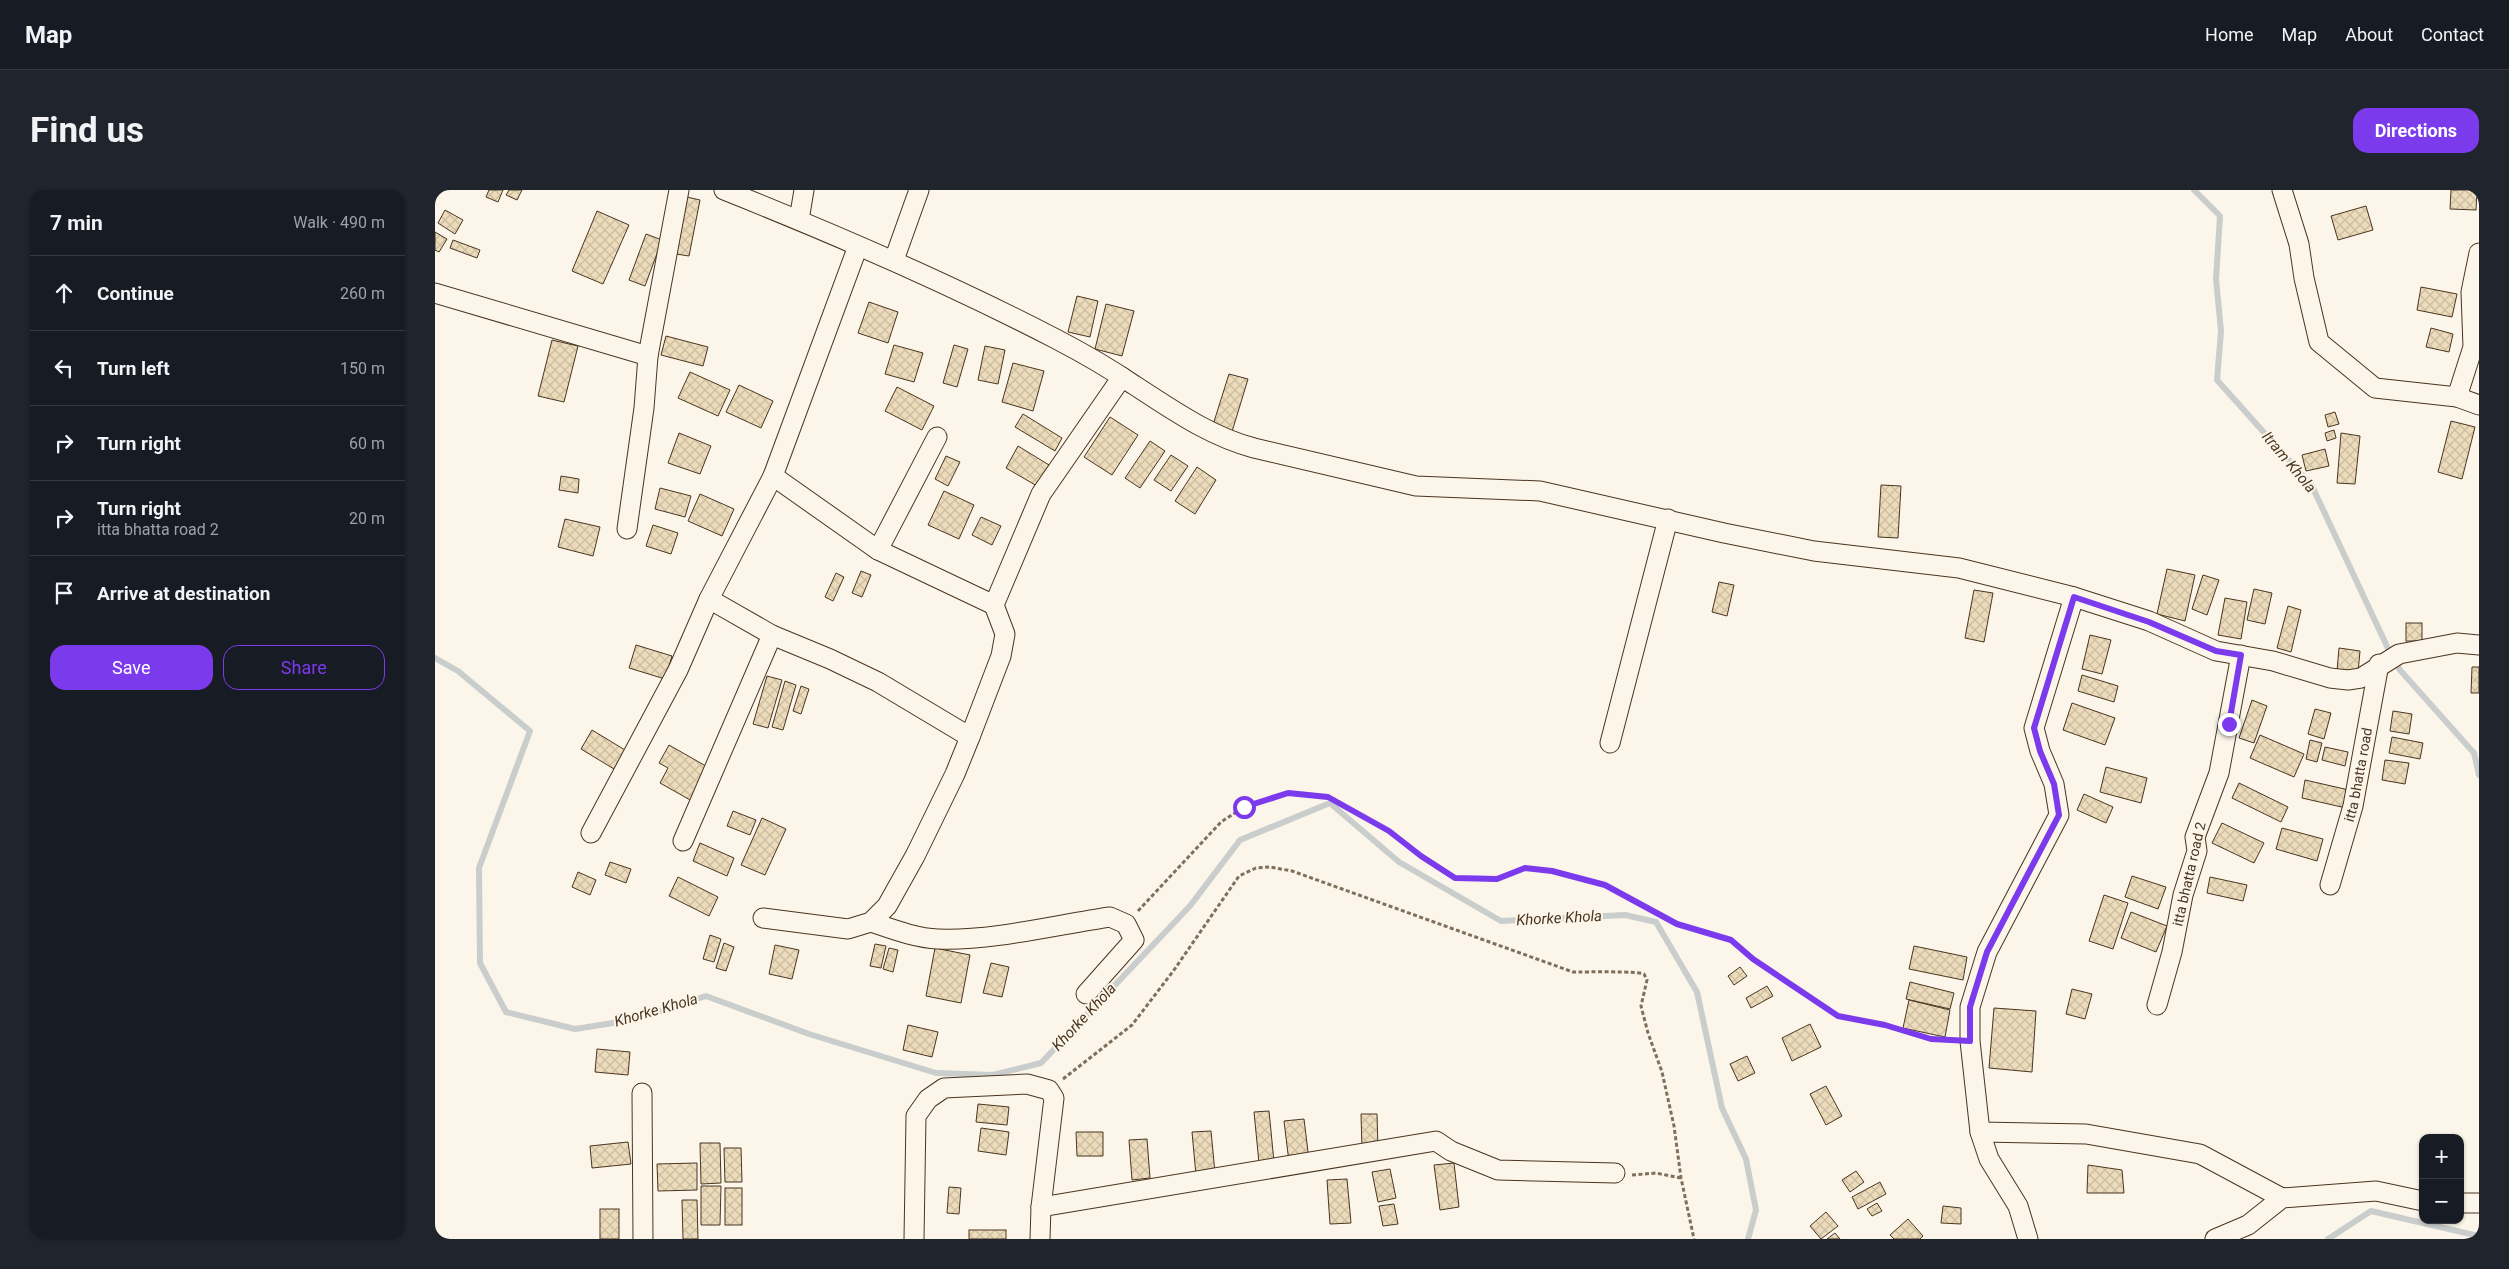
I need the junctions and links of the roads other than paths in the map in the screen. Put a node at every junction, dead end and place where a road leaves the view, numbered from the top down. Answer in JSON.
{"nodes":[{"id":1,"x":679,"y":190,"type":"edge"},
{"id":2,"x":724,"y":190,"type":"edge"},
{"id":3,"x":804,"y":190,"type":"edge"},
{"id":4,"x":919,"y":190,"type":"edge"},
{"id":5,"x":2282,"y":190,"type":"edge"},
{"id":6,"x":799,"y":220,"type":"junction"},
{"id":7,"x":857,"y":246,"type":"junction"},
{"id":8,"x":2479,"y":253,"type":"edge"},
{"id":9,"x":894,"y":260,"type":"junction"},
{"id":10,"x":435,"y":293,"type":"edge"},
{"id":11,"x":648,"y":356,"type":"junction"},
{"id":12,"x":1121,"y":376,"type":"junction"},
{"id":13,"x":2457,"y":397,"type":"junction"},
{"id":14,"x":2479,"y":405,"type":"edge"},
{"id":15,"x":937,"y":437,"type":"dead end"},
{"id":16,"x":773,"y":476,"type":"junction"},
{"id":17,"x":1667,"y":519,"type":"junction"},
{"id":18,"x":627,"y":529,"type":"dead end"},
{"id":19,"x":878,"y":550,"type":"junction"},
{"id":20,"x":2074,"y":597,"type":"junction"},
{"id":21,"x":709,"y":599,"type":"junction"},
{"id":22,"x":994,"y":605,"type":"junction"},
{"id":23,"x":772,"y":635,"type":"junction"},
{"id":24,"x":2479,"y":645,"type":"edge"},
{"id":25,"x":2241,"y":655,"type":"junction"},
{"id":26,"x":2379,"y":664,"type":"junction"},
{"id":27,"x":970,"y":737,"type":"junction"},
{"id":28,"x":1610,"y":743,"type":"dead end"},
{"id":29,"x":591,"y":833,"type":"dead end"},
{"id":30,"x":683,"y":841,"type":"dead end"},
{"id":31,"x":2330,"y":885,"type":"dead end"},
{"id":32,"x":763,"y":918,"type":"dead end"},
{"id":33,"x":871,"y":922,"type":"junction"},
{"id":34,"x":1086,"y":994,"type":"dead end"},
{"id":35,"x":2157,"y":1005,"type":"dead end"},
{"id":36,"x":642,"y":1093,"type":"dead end"},
{"id":37,"x":1980,"y":1132,"type":"junction"},
{"id":38,"x":1615,"y":1173,"type":"road end"},
{"id":39,"x":2282,"y":1198,"type":"junction"},
{"id":40,"x":2419,"y":1200,"type":"edge"},
{"id":41,"x":2464,"y":1203,"type":"edge"},
{"id":42,"x":2479,"y":1203,"type":"edge"},
{"id":43,"x":1041,"y":1207,"type":"junction"},
{"id":44,"x":643,"y":1239,"type":"edge"},
{"id":45,"x":915,"y":1239,"type":"edge"},
{"id":46,"x":1040,"y":1239,"type":"edge"},
{"id":47,"x":2028,"y":1239,"type":"edge"},
{"id":48,"x":2215,"y":1239,"type":"edge"}],
"edges":[{"from":1,"to":11,"type":"street"},
{"from":2,"to":6,"type":"street"},
{"from":3,"to":6,"type":"street"},
{"from":4,"to":9,"type":"street"},
{"from":5,"to":13,"type":"street"},
{"from":6,"to":7,"type":"street"},
{"from":7,"to":9,"type":"street"},
{"from":7,"to":16,"type":"street"},
{"from":8,"to":13,"type":"street"},
{"from":9,"to":12,"type":"street"},
{"from":10,"to":11,"type":"street"},
{"from":11,"to":18,"type":"street"},
{"from":12,"to":17,"type":"street"},
{"from":12,"to":22,"type":"street"},
{"from":13,"to":14,"type":"street"},
{"from":15,"to":19,"type":"street"},
{"from":16,"to":19,"type":"street"},
{"from":16,"to":21,"type":"street"},
{"from":17,"to":20,"type":"street"},
{"from":17,"to":28,"type":"street"},
{"from":19,"to":22,"type":"street"},
{"from":20,"to":25,"type":"street"},
{"from":20,"to":37,"type":"street"},
{"from":21,"to":23,"type":"street"},
{"from":21,"to":29,"type":"street"},
{"from":22,"to":27,"type":"street"},
{"from":23,"to":27,"type":"street"},
{"from":23,"to":30,"type":"street"},
{"from":24,"to":26,"type":"street"},
{"from":25,"to":26,"type":"street"},
{"from":25,"to":35,"type":"street","name":"itta bhatta road 2"},
{"from":26,"to":31,"type":"street","name":"itta bhatta road"},
{"from":27,"to":33,"type":"street"},
{"from":32,"to":33,"type":"street"},
{"from":33,"to":34,"type":"street"},
{"from":36,"to":44,"type":"street"},
{"from":37,"to":39,"type":"street"},
{"from":37,"to":47,"type":"street"},
{"from":38,"to":43,"type":"street"},
{"from":39,"to":40,"type":"street"},
{"from":39,"to":48,"type":"street"},
{"from":41,"to":42,"type":"street"},
{"from":43,"to":45,"type":"street"},
{"from":43,"to":46,"type":"street"}]}
